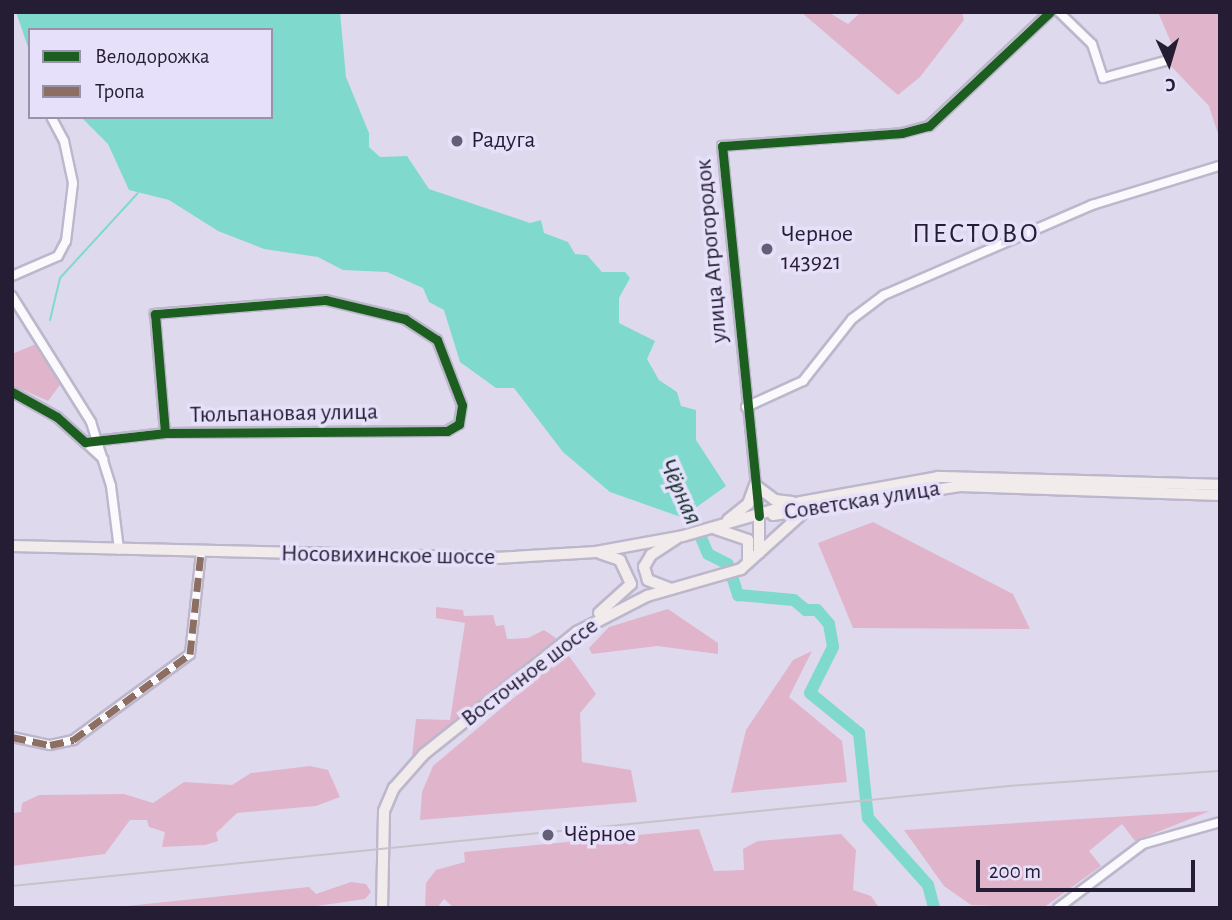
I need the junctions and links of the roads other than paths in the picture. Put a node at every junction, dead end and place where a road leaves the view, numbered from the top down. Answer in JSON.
{"nodes":[{"id":1,"x":1049,"y":12,"type":"edge"},
{"id":2,"x":1059,"y":12,"type":"edge"},
{"id":3,"x":1164,"y":61,"type":"dead end"},
{"id":4,"x":53,"y":119,"type":"edge"},
{"id":5,"x":1219,"y":166,"type":"edge"},
{"id":6,"x":12,"y":276,"type":"edge"},
{"id":7,"x":12,"y":296,"type":"edge"},
{"id":8,"x":12,"y":392,"type":"edge"},
{"id":9,"x":746,"y":407,"type":"junction"},
{"id":10,"x":165,"y":433,"type":"junction"},
{"id":11,"x":98,"y":439,"type":"junction"},
{"id":12,"x":85,"y":442,"type":"junction"},
{"id":13,"x":105,"y":462,"type":"junction"},
{"id":14,"x":755,"y":485,"type":"junction"},
{"id":15,"x":1220,"y":485,"type":"edge"},
{"id":16,"x":1220,"y":495,"type":"edge"},
{"id":17,"x":802,"y":507,"type":"junction"},
{"id":18,"x":759,"y":516,"type":"junction"},
{"id":19,"x":712,"y":528,"type":"junction"},
{"id":20,"x":683,"y":536,"type":"junction"},
{"id":21,"x":12,"y":547,"type":"edge"},
{"id":22,"x":119,"y":549,"type":"junction"},
{"id":23,"x":201,"y":552,"type":"junction"},
{"id":24,"x":596,"y":552,"type":"junction"},
{"id":25,"x":759,"y":554,"type":"junction"},
{"id":26,"x":739,"y":569,"type":"junction"},
{"id":27,"x":671,"y":589,"type":"junction"},
{"id":28,"x":577,"y":632,"type":"junction"},
{"id":29,"x":12,"y":737,"type":"edge"},
{"id":30,"x":1220,"y":822,"type":"edge"},
{"id":31,"x":382,"y":908,"type":"edge"},
{"id":32,"x":1058,"y":908,"type":"edge"}],
"edges":[{"from":1,"to":9,"type":"street","name":"улица Агрогородок"},
{"from":2,"to":3,"type":"street"},
{"from":4,"to":6,"type":"street"},
{"from":5,"to":9,"type":"street"},
{"from":7,"to":11,"type":"street"},
{"from":8,"to":12,"type":"street"},
{"from":9,"to":14,"type":"street","name":"улица Агрогородок"},
{"from":10,"to":10,"type":"street","name":"Тюльпановая улица"},
{"from":10,"to":11,"type":"street","name":"Тюльпановая улица"},
{"from":11,"to":12,"type":"street","name":"Тюльпановая улица"},
{"from":11,"to":13,"type":"street"},
{"from":12,"to":13,"type":"street"},
{"from":13,"to":22,"type":"street"},
{"from":14,"to":17,"type":"main road"},
{"from":14,"to":18,"type":"street","name":"улица Агрогородок"},
{"from":14,"to":19,"type":"main road"},
{"from":15,"to":17,"type":"main road","name":"Советская улица"},
{"from":16,"to":17,"type":"main road","name":"Советская улица"},
{"from":17,"to":18,"type":"main road","name":"Советская улица"},
{"from":17,"to":25,"type":"main road","name":"Восточное шоссе"},
{"from":18,"to":19,"type":"main road","name":"Носовихинское шоссе"},
{"from":18,"to":25,"type":"main road"},
{"from":19,"to":20,"type":"main road","name":"Носовихинское шоссе"},
{"from":19,"to":26,"type":"main road"},
{"from":20,"to":24,"type":"main road","name":"Носовихинское шоссе"},
{"from":20,"to":27,"type":"main road"},
{"from":21,"to":22,"type":"main road","name":"Носовихинское шоссе"},
{"from":22,"to":23,"type":"main road","name":"Носовихинское шоссе"},
{"from":23,"to":24,"type":"main road","name":"Носовихинское шоссе"},
{"from":23,"to":29,"type":"street"},
{"from":24,"to":28,"type":"main road"},
{"from":25,"to":26,"type":"main road","name":"Восточное шоссе"},
{"from":26,"to":27,"type":"main road","name":"Восточное шоссе"},
{"from":27,"to":28,"type":"main road","name":"Восточное шоссе"},
{"from":28,"to":31,"type":"main road","name":"Восточное шоссе"},
{"from":30,"to":32,"type":"street"}]}
